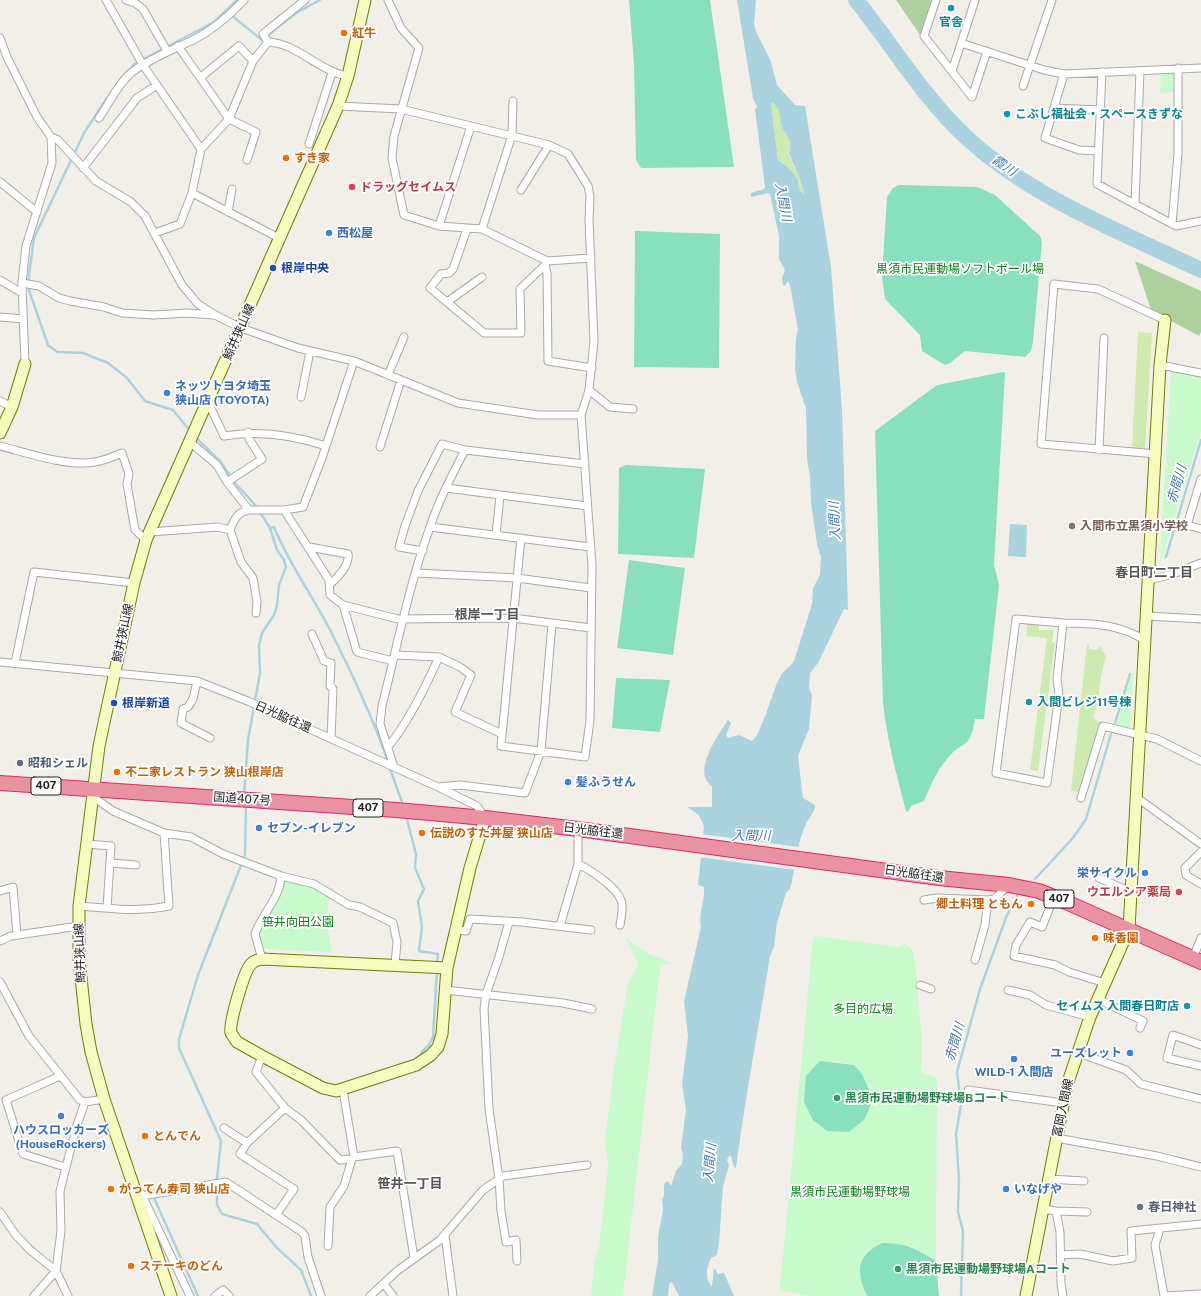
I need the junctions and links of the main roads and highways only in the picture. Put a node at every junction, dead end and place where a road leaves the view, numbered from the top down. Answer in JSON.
{"nodes":[{"id":1,"x":365,"y":0,"type":"edge"},
{"id":2,"x":1164,"y":320,"type":"road end"},
{"id":3,"x":25,"y":364,"type":"road end"},
{"id":4,"x":2,"y":422,"type":"edge"},
{"id":5,"x":0,"y":433,"type":"edge"},
{"id":6,"x":0,"y":783,"type":"edge"},
{"id":7,"x":92,"y":792,"type":"junction"},
{"id":8,"x":485,"y":818,"type":"junction"},
{"id":9,"x":1129,"y":929,"type":"junction"},
{"id":10,"x":1197,"y":960,"type":"edge"},
{"id":11,"x":447,"y":968,"type":"junction"},
{"id":12,"x":171,"y":1296,"type":"edge"},
{"id":13,"x":1026,"y":1296,"type":"edge"}],
"edges":[{"from":1,"to":7,"type":"main road","name":"鯨井狭山線"},
{"from":2,"to":9,"type":"main road"},
{"from":3,"to":4,"type":"main road"},
{"from":4,"to":5,"type":"main road"},
{"from":6,"to":7,"type":"highway","name":"国道407号","number":"407"},
{"from":7,"to":8,"type":"highway","name":"国道407号","number":"407"},
{"from":7,"to":12,"type":"main road","name":"鯨井狭山線"},
{"from":8,"to":9,"type":"highway","name":"日光脇往還","number":"407"},
{"from":8,"to":11,"type":"main road"},
{"from":9,"to":10,"type":"highway","name":"日光脇往還","number":"407"},
{"from":9,"to":13,"type":"main road","name":"富岡入間線"},
{"from":11,"to":11,"type":"main road"}]}
